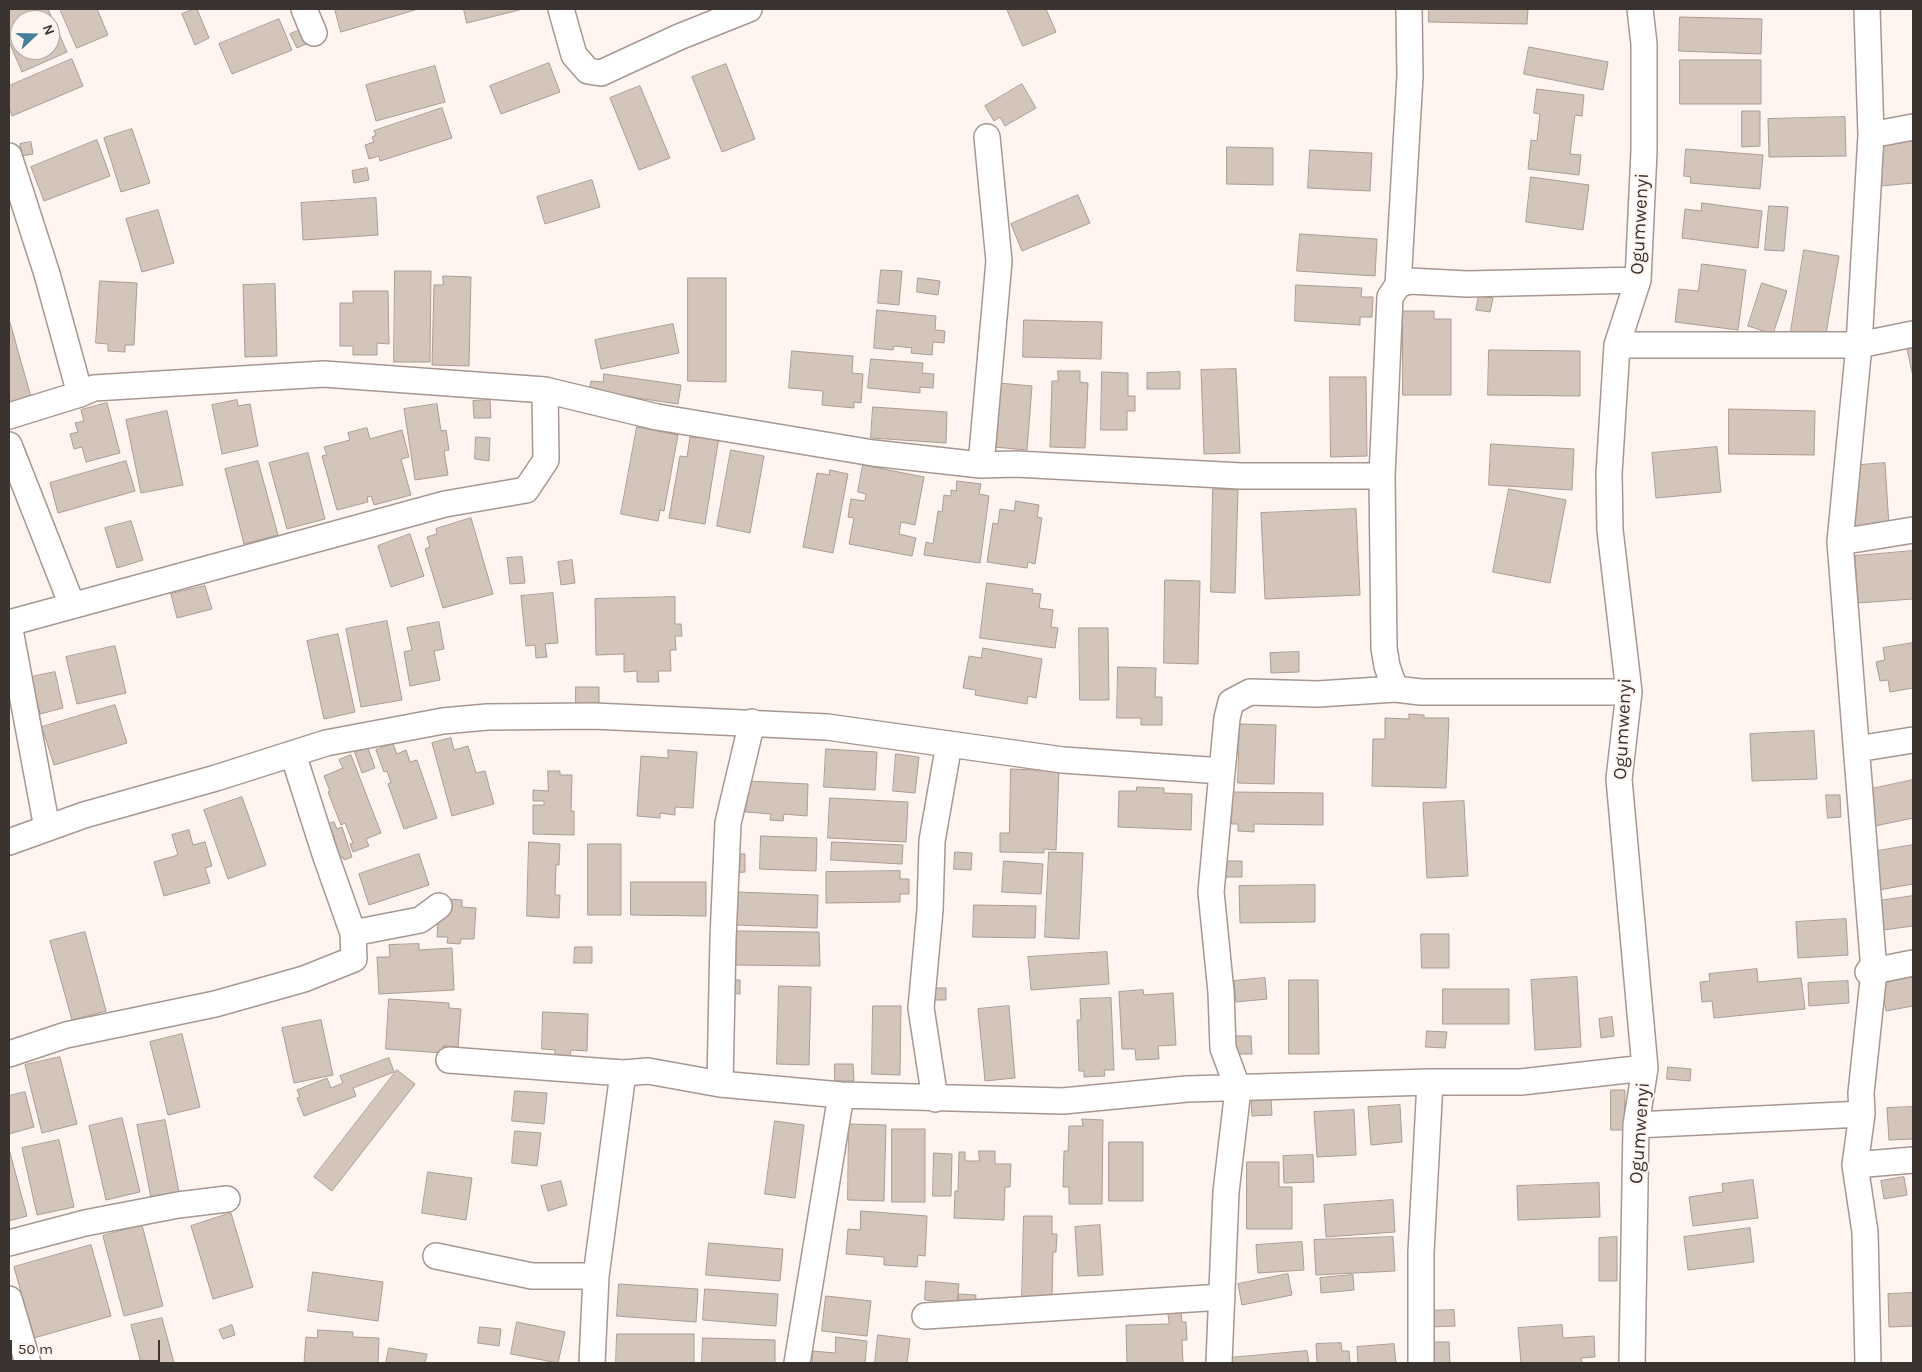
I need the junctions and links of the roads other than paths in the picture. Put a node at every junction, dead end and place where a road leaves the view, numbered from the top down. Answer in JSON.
{"nodes":[{"id":1,"x":304,"y":9,"type":"edge"},
{"id":2,"x":561,"y":9,"type":"edge"},
{"id":3,"x":749,"y":9,"type":"edge"},
{"id":4,"x":1409,"y":9,"type":"edge"},
{"id":5,"x":1640,"y":9,"type":"edge"},
{"id":6,"x":1867,"y":9,"type":"edge"},
{"id":7,"x":314,"y":33,"type":"dead end"},
{"id":8,"x":1913,"y":127,"type":"edge"},
{"id":9,"x":1870,"y":135,"type":"junction"},
{"id":10,"x":987,"y":136,"type":"dead end"},
{"id":11,"x":9,"y":156,"type":"edge"},
{"id":12,"x":1638,"y":280,"type":"junction"},
{"id":13,"x":1398,"y":286,"type":"junction"},
{"id":14,"x":1913,"y":334,"type":"edge"},
{"id":15,"x":1859,"y":344,"type":"junction"},
{"id":16,"x":1617,"y":345,"type":"junction"},
{"id":17,"x":545,"y":390,"type":"junction"},
{"id":18,"x":80,"y":394,"type":"junction"},
{"id":19,"x":9,"y":416,"type":"edge"},
{"id":20,"x":9,"y":445,"type":"edge"},
{"id":21,"x":981,"y":465,"type":"junction"},
{"id":22,"x":1382,"y":476,"type":"junction"},
{"id":23,"x":1913,"y":530,"type":"edge"},
{"id":24,"x":1840,"y":542,"type":"junction"},
{"id":25,"x":72,"y":605,"type":"junction"},
{"id":26,"x":9,"y":623,"type":"edge"},
{"id":27,"x":1395,"y":689,"type":"junction"},
{"id":28,"x":1629,"y":692,"type":"junction"},
{"id":29,"x":752,"y":722,"type":"junction"},
{"id":30,"x":1913,"y":740,"type":"edge"},
{"id":31,"x":948,"y":744,"type":"junction"},
{"id":32,"x":1857,"y":750,"type":"junction"},
{"id":33,"x":292,"y":754,"type":"junction"},
{"id":34,"x":1222,"y":771,"type":"junction"},
{"id":35,"x":47,"y":828,"type":"junction"},
{"id":36,"x":9,"y":842,"type":"edge"},
{"id":37,"x":439,"y":906,"type":"dead end"},
{"id":38,"x":353,"y":933,"type":"junction"},
{"id":39,"x":1913,"y":963,"type":"edge"},
{"id":40,"x":1874,"y":971,"type":"junction"},
{"id":41,"x":9,"y":1054,"type":"edge"},
{"id":42,"x":449,"y":1060,"type":"dead end"},
{"id":43,"x":1645,"y":1068,"type":"junction"},
{"id":44,"x":623,"y":1073,"type":"junction"},
{"id":45,"x":1430,"y":1082,"type":"junction"},
{"id":46,"x":720,"y":1084,"type":"junction"},
{"id":47,"x":1238,"y":1089,"type":"junction"},
{"id":48,"x":841,"y":1095,"type":"junction"},
{"id":49,"x":935,"y":1099,"type":"junction"},
{"id":50,"x":1862,"y":1114,"type":"junction"},
{"id":51,"x":1636,"y":1125,"type":"junction"},
{"id":52,"x":1913,"y":1160,"type":"edge"},
{"id":53,"x":1855,"y":1165,"type":"junction"},
{"id":54,"x":227,"y":1199,"type":"dead end"},
{"id":55,"x":9,"y":1243,"type":"edge"},
{"id":56,"x":436,"y":1256,"type":"dead end"},
{"id":57,"x":596,"y":1276,"type":"junction"},
{"id":58,"x":1222,"y":1297,"type":"junction"},
{"id":59,"x":9,"y":1299,"type":"edge"},
{"id":60,"x":925,"y":1316,"type":"dead end"},
{"id":61,"x":28,"y":1363,"type":"edge"},
{"id":62,"x":592,"y":1363,"type":"edge"},
{"id":63,"x":797,"y":1363,"type":"edge"},
{"id":64,"x":1220,"y":1363,"type":"edge"},
{"id":65,"x":1422,"y":1363,"type":"edge"},
{"id":66,"x":1632,"y":1363,"type":"edge"},
{"id":67,"x":1868,"y":1363,"type":"edge"}],
"edges":[{"from":1,"to":7,"type":"street"},
{"from":2,"to":3,"type":"street"},
{"from":4,"to":13,"type":"street"},
{"from":5,"to":12,"type":"street","name":"Ogumwenyi"},
{"from":6,"to":9,"type":"street"},
{"from":8,"to":9,"type":"street"},
{"from":9,"to":15,"type":"street"},
{"from":10,"to":21,"type":"street"},
{"from":11,"to":18,"type":"street"},
{"from":12,"to":13,"type":"street"},
{"from":12,"to":16,"type":"street","name":"Ogumwenyi"},
{"from":13,"to":22,"type":"street"},
{"from":14,"to":15,"type":"street"},
{"from":15,"to":16,"type":"street"},
{"from":15,"to":24,"type":"street"},
{"from":16,"to":28,"type":"street","name":"Ogumwenyi"},
{"from":17,"to":18,"type":"street"},
{"from":17,"to":21,"type":"street"},
{"from":17,"to":25,"type":"street"},
{"from":18,"to":19,"type":"street"},
{"from":20,"to":25,"type":"street"},
{"from":21,"to":22,"type":"street"},
{"from":22,"to":27,"type":"street"},
{"from":23,"to":24,"type":"street"},
{"from":24,"to":32,"type":"street"},
{"from":25,"to":26,"type":"street"},
{"from":26,"to":35,"type":"street"},
{"from":27,"to":28,"type":"street"},
{"from":27,"to":34,"type":"street"},
{"from":28,"to":43,"type":"street","name":"Ogumwenyi"},
{"from":29,"to":31,"type":"street"},
{"from":29,"to":33,"type":"street"},
{"from":29,"to":46,"type":"street"},
{"from":30,"to":32,"type":"street"},
{"from":31,"to":34,"type":"street"},
{"from":31,"to":49,"type":"street"},
{"from":32,"to":40,"type":"street"},
{"from":33,"to":35,"type":"street"},
{"from":33,"to":38,"type":"street"},
{"from":34,"to":47,"type":"street"},
{"from":35,"to":36,"type":"street"},
{"from":37,"to":38,"type":"street"},
{"from":38,"to":41,"type":"street"},
{"from":39,"to":40,"type":"street"},
{"from":40,"to":50,"type":"street"},
{"from":42,"to":44,"type":"street"},
{"from":43,"to":45,"type":"street"},
{"from":43,"to":51,"type":"street","name":"Ogumwenyi"},
{"from":44,"to":46,"type":"street"},
{"from":44,"to":57,"type":"street"},
{"from":45,"to":47,"type":"street"},
{"from":45,"to":65,"type":"street"},
{"from":46,"to":48,"type":"street"},
{"from":47,"to":49,"type":"street"},
{"from":47,"to":58,"type":"street"},
{"from":48,"to":49,"type":"street"},
{"from":48,"to":63,"type":"street"},
{"from":50,"to":51,"type":"street"},
{"from":50,"to":53,"type":"street"},
{"from":51,"to":66,"type":"street","name":"Ogumwenyi"},
{"from":52,"to":53,"type":"street"},
{"from":53,"to":67,"type":"street"},
{"from":54,"to":55,"type":"street"},
{"from":56,"to":57,"type":"street"},
{"from":57,"to":62,"type":"street"},
{"from":58,"to":60,"type":"street"},
{"from":58,"to":64,"type":"street"},
{"from":59,"to":61,"type":"street"}]}
